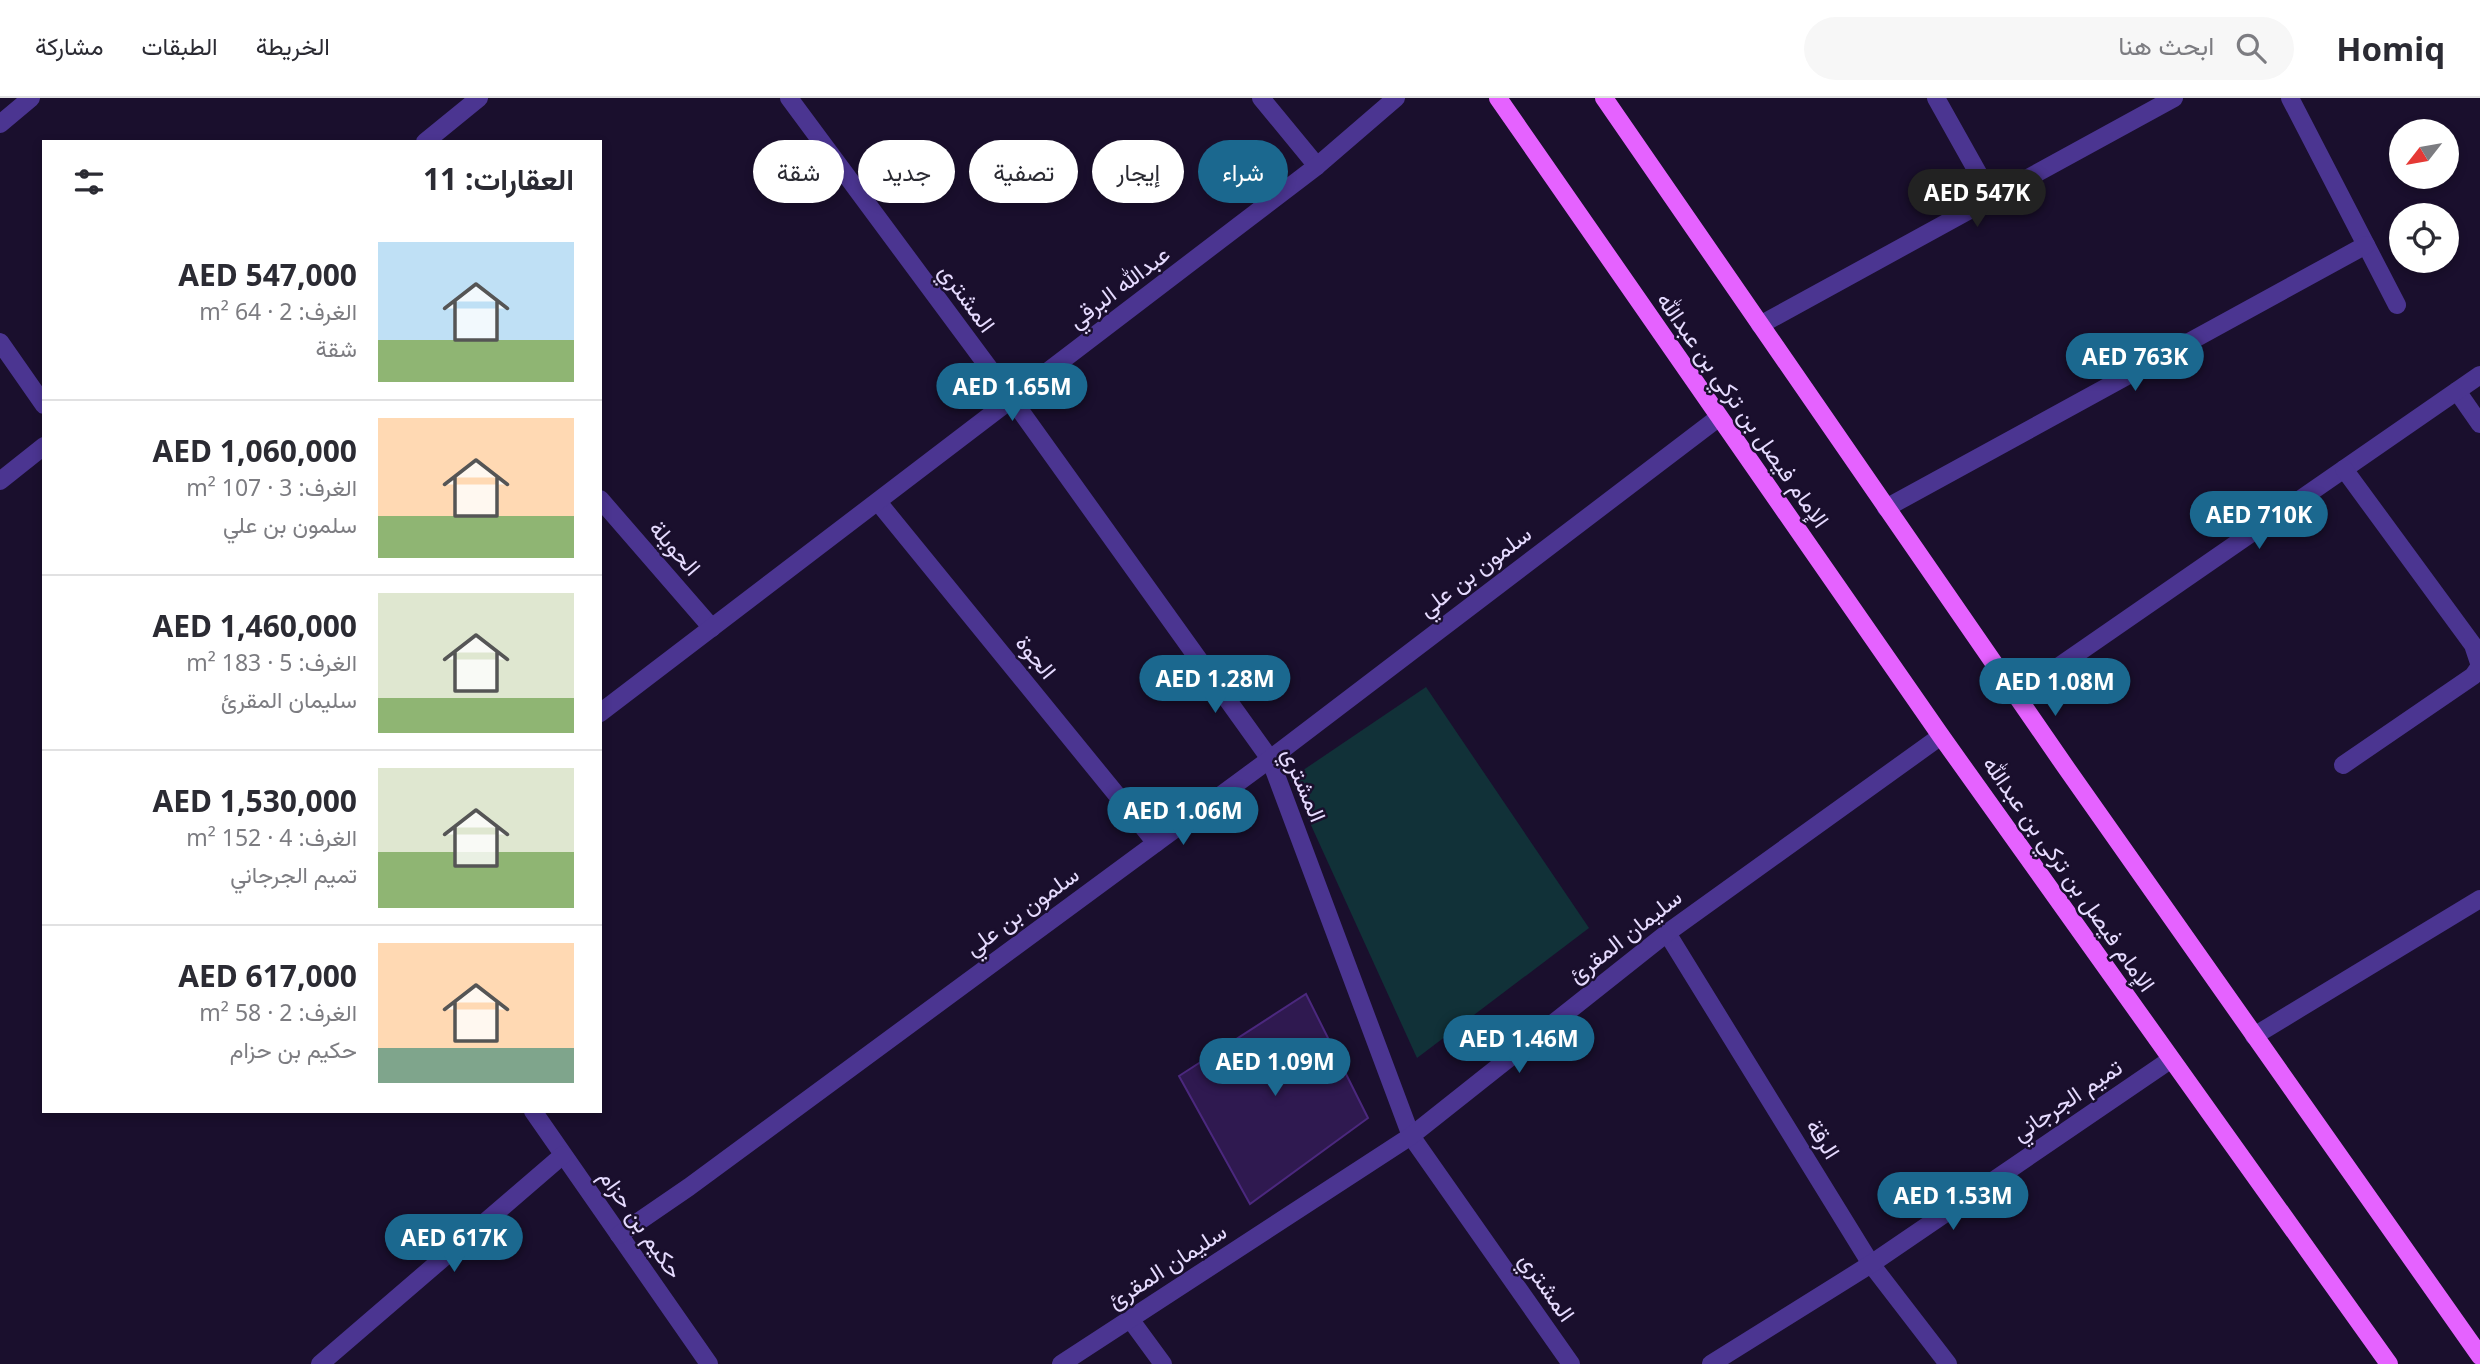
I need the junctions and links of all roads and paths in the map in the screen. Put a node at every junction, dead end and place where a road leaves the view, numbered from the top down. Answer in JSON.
{"nodes":[{"id":1,"x":31,"y":98,"type":"edge"},
{"id":2,"x":479,"y":98,"type":"edge"},
{"id":3,"x":789,"y":98,"type":"edge"},
{"id":4,"x":1261,"y":98,"type":"edge"},
{"id":5,"x":1396,"y":98,"type":"edge"},
{"id":6,"x":1498,"y":98,"type":"edge"},
{"id":7,"x":1604,"y":98,"type":"edge"},
{"id":8,"x":1936,"y":98,"type":"edge"},
{"id":9,"x":2174,"y":98,"type":"edge"},
{"id":10,"x":2290,"y":98,"type":"edge"},
{"id":11,"x":0,"y":124,"type":"edge"},
{"id":12,"x":427,"y":140,"type":"edge"},
{"id":13,"x":1317,"y":166,"type":"junction"},
{"id":14,"x":1992,"y":198,"type":"junction"},
{"id":15,"x":2366,"y":245,"type":"junction"},
{"id":16,"x":2397,"y":305,"type":"dead end"},
{"id":17,"x":1760,"y":325,"type":"junction"},
{"id":18,"x":0,"y":342,"type":"edge"},
{"id":19,"x":2480,"y":375,"type":"edge"},
{"id":20,"x":2457,"y":391,"type":"junction"},
{"id":21,"x":1012,"y":399,"type":"junction"},
{"id":22,"x":42,"y":402,"type":"edge"},
{"id":23,"x":1717,"y":418,"type":"junction"},
{"id":24,"x":2480,"y":424,"type":"edge"},
{"id":25,"x":42,"y":448,"type":"edge"},
{"id":26,"x":2344,"y":469,"type":"junction"},
{"id":27,"x":0,"y":481,"type":"edge"},
{"id":28,"x":602,"y":501,"type":"edge"},
{"id":29,"x":878,"y":502,"type":"junction"},
{"id":30,"x":1886,"y":508,"type":"junction"},
{"id":31,"x":712,"y":628,"type":"junction"},
{"id":32,"x":2017,"y":696,"type":"junction"},
{"id":33,"x":602,"y":711,"type":"edge"},
{"id":34,"x":1941,"y":736,"type":"junction"},
{"id":35,"x":1270,"y":759,"type":"junction"},
{"id":36,"x":2343,"y":765,"type":"dead end"},
{"id":37,"x":1156,"y":843,"type":"junction"},
{"id":38,"x":2480,"y":900,"type":"edge"},
{"id":39,"x":1667,"y":933,"type":"junction"},
{"id":40,"x":2254,"y":1036,"type":"junction"},
{"id":41,"x":2170,"y":1060,"type":"junction"},
{"id":42,"x":534,"y":1113,"type":"edge"},
{"id":43,"x":1411,"y":1136,"type":"junction"},
{"id":44,"x":563,"y":1155,"type":"junction"},
{"id":45,"x":619,"y":1235,"type":"junction"},
{"id":46,"x":1871,"y":1264,"type":"junction"},
{"id":47,"x":1130,"y":1319,"type":"junction"},
{"id":48,"x":2480,"y":1356,"type":"edge"},
{"id":49,"x":320,"y":1364,"type":"edge"},
{"id":50,"x":709,"y":1364,"type":"edge"},
{"id":51,"x":1061,"y":1364,"type":"edge"},
{"id":52,"x":1163,"y":1364,"type":"edge"},
{"id":53,"x":1572,"y":1364,"type":"edge"},
{"id":54,"x":1711,"y":1364,"type":"edge"},
{"id":55,"x":1948,"y":1364,"type":"edge"},
{"id":56,"x":2389,"y":1364,"type":"edge"}],
"edges":[{"from":1,"to":11,"type":"street"},
{"from":2,"to":12,"type":"street"},
{"from":3,"to":21,"type":"street","name":"المشتري"},
{"from":4,"to":13,"type":"street"},
{"from":5,"to":13,"type":"street","name":"عبدالله البرقي"},
{"from":6,"to":23,"type":"main road","name":"الإمام فيصل بن تركي بن عبدالله"},
{"from":7,"to":17,"type":"main road"},
{"from":8,"to":14,"type":"street"},
{"from":9,"to":14,"type":"street"},
{"from":10,"to":15,"type":"street"},
{"from":13,"to":21,"type":"street","name":"عبدالله البرقي"},
{"from":14,"to":17,"type":"street"},
{"from":15,"to":16,"type":"street"},
{"from":15,"to":30,"type":"street"},
{"from":17,"to":30,"type":"main road"},
{"from":18,"to":22,"type":"street"},
{"from":19,"to":20,"type":"street"},
{"from":20,"to":24,"type":"street"},
{"from":20,"to":26,"type":"street"},
{"from":21,"to":29,"type":"street","name":"عبدالله البرقي"},
{"from":21,"to":35,"type":"street","name":"المشتري"},
{"from":23,"to":34,"type":"main road","name":"الإمام فيصل بن تركي بن عبدالله"},
{"from":23,"to":35,"type":"street","name":"سلمون بن علي"},
{"from":25,"to":27,"type":"street"},
{"from":26,"to":32,"type":"street"},
{"from":26,"to":36,"type":"street"},
{"from":28,"to":31,"type":"street","name":"الحويلة"},
{"from":29,"to":31,"type":"street","name":"عبدالله البرقي"},
{"from":29,"to":37,"type":"street","name":"الجوة"},
{"from":30,"to":32,"type":"main road"},
{"from":31,"to":33,"type":"street","name":"عبدالله البرقي"},
{"from":32,"to":40,"type":"main road"},
{"from":34,"to":39,"type":"street","name":"سليمان المقرئ"},
{"from":34,"to":41,"type":"main road","name":"الإمام فيصل بن تركي بن عبدالله"},
{"from":35,"to":37,"type":"street","name":"سلمون بن علي"},
{"from":35,"to":43,"type":"street","name":"المشتري"},
{"from":37,"to":45,"type":"street","name":"سلمون بن علي"},
{"from":38,"to":40,"type":"street"},
{"from":39,"to":43,"type":"street","name":"سليمان المقرئ"},
{"from":39,"to":46,"type":"street","name":"الرقة"},
{"from":40,"to":48,"type":"main road"},
{"from":41,"to":46,"type":"street","name":"تميم الجرجاني"},
{"from":41,"to":56,"type":"main road","name":"الإمام فيصل بن تركي بن عبدالله"},
{"from":42,"to":44,"type":"street","name":"حكيم بن حزام"},
{"from":43,"to":47,"type":"street","name":"سليمان المقرئ"},
{"from":43,"to":53,"type":"street","name":"المشتري"},
{"from":44,"to":45,"type":"street","name":"حكيم بن حزام"},
{"from":44,"to":49,"type":"street"},
{"from":45,"to":50,"type":"street","name":"حكيم بن حزام"},
{"from":46,"to":54,"type":"street","name":"تميم الجرجاني"},
{"from":46,"to":55,"type":"street","name":"الرقة"},
{"from":47,"to":51,"type":"street","name":"سليمان المقرئ"},
{"from":47,"to":52,"type":"street"}]}
